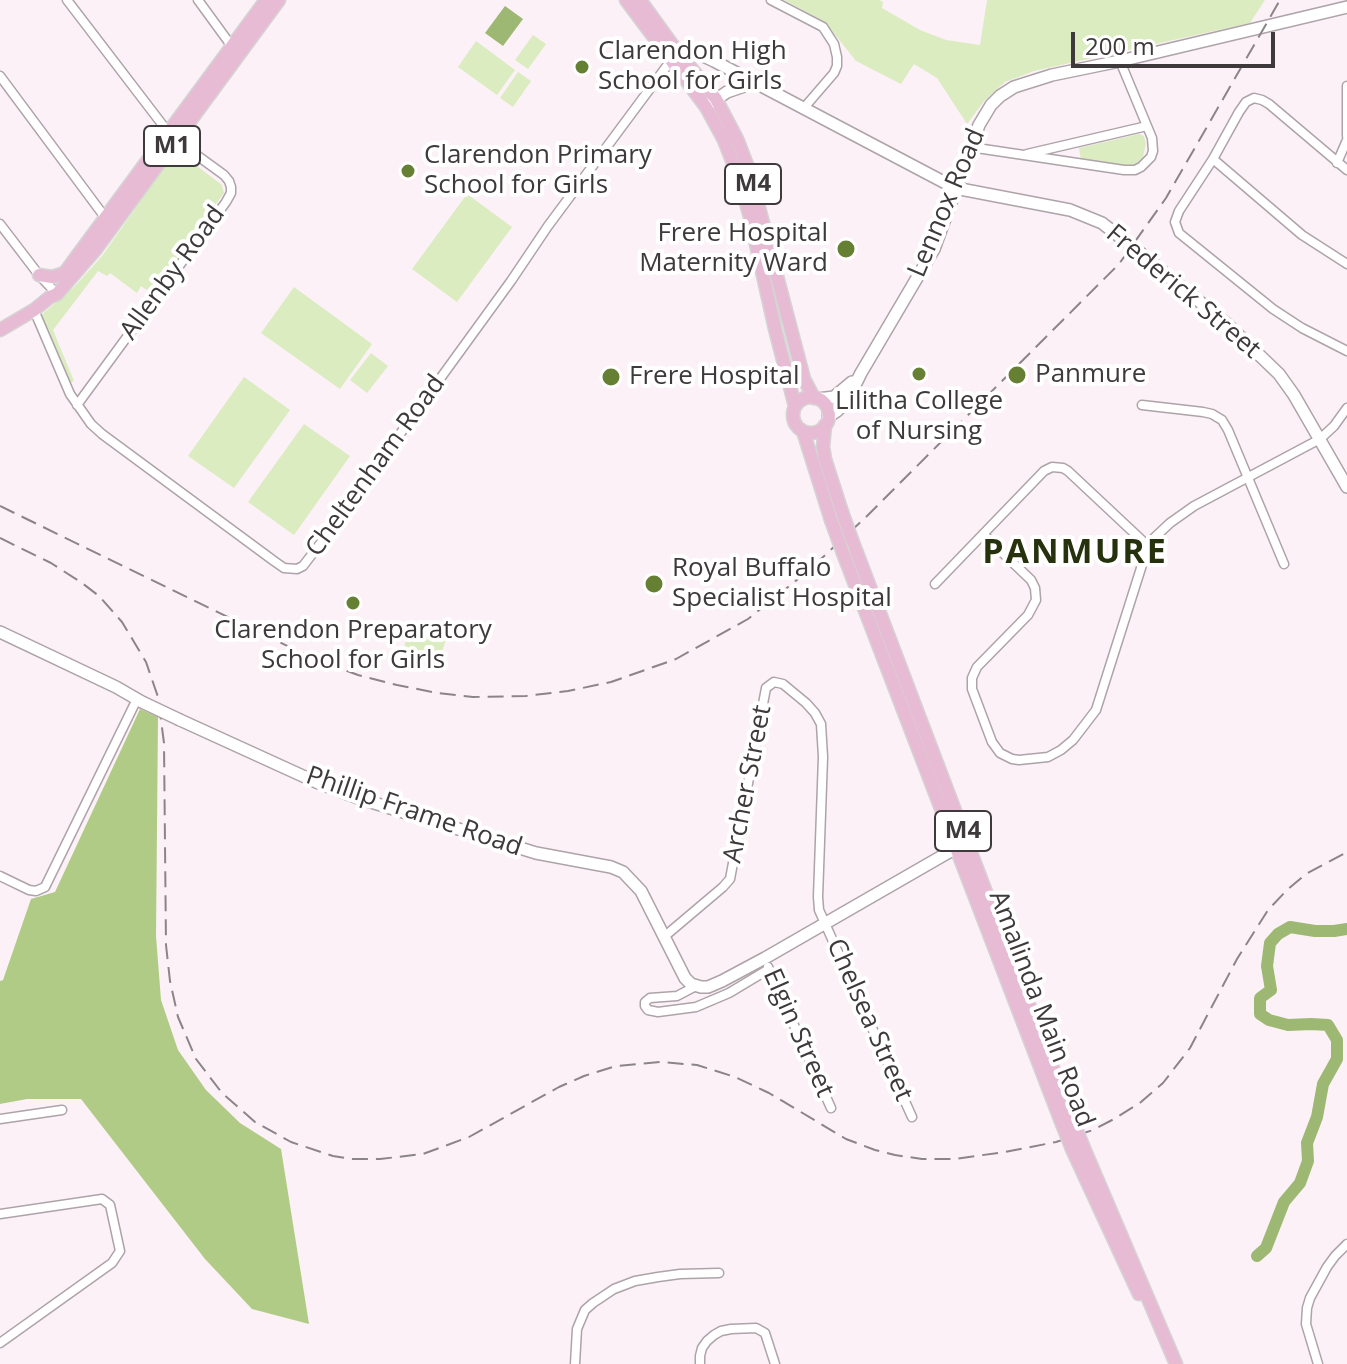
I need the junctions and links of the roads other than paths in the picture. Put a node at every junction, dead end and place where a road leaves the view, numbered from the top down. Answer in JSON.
{"nodes":[{"id":1,"x":67,"y":0,"type":"edge"},
{"id":2,"x":198,"y":0,"type":"edge"},
{"id":3,"x":266,"y":0,"type":"edge"},
{"id":4,"x":279,"y":0,"type":"edge"},
{"id":5,"x":626,"y":0,"type":"edge"},
{"id":6,"x":640,"y":0,"type":"edge"},
{"id":7,"x":771,"y":0,"type":"edge"},
{"id":8,"x":1347,"y":7,"type":"edge"},
{"id":9,"x":235,"y":50,"type":"junction"},
{"id":10,"x":675,"y":56,"type":"junction"},
{"id":11,"x":1120,"y":61,"type":"junction"},
{"id":12,"x":0,"y":76,"type":"edge"},
{"id":13,"x":753,"y":83,"type":"junction"},
{"id":14,"x":1347,"y":88,"type":"edge"},
{"id":15,"x":711,"y":103,"type":"junction"},
{"id":16,"x":803,"y":109,"type":"junction"},
{"id":17,"x":1147,"y":126,"type":"junction"},
{"id":18,"x":172,"y":136,"type":"junction"},
{"id":19,"x":1347,"y":138,"type":"edge"},
{"id":20,"x":970,"y":147,"type":"junction"},
{"id":21,"x":1021,"y":156,"type":"junction"},
{"id":22,"x":1213,"y":159,"type":"junction"},
{"id":23,"x":1337,"y":163,"type":"junction"},
{"id":24,"x":1347,"y":170,"type":"edge"},
{"id":25,"x":955,"y":188,"type":"junction"},
{"id":26,"x":109,"y":222,"type":"junction"},
{"id":27,"x":0,"y":224,"type":"edge"},
{"id":28,"x":1347,"y":264,"type":"edge"},
{"id":29,"x":65,"y":273,"type":"junction"},
{"id":30,"x":39,"y":275,"type":"junction"},
{"id":31,"x":53,"y":294,"type":"junction"},
{"id":32,"x":34,"y":310,"type":"junction"},
{"id":33,"x":0,"y":330,"type":"edge"},
{"id":34,"x":1347,"y":351,"type":"edge"},
{"id":35,"x":861,"y":373,"type":"junction"},
{"id":36,"x":816,"y":398,"type":"junction"},
{"id":37,"x":77,"y":405,"type":"junction"},
{"id":38,"x":1142,"y":405,"type":"dead end"},
{"id":39,"x":795,"y":406,"type":"junction"},
{"id":40,"x":1347,"y":408,"type":"edge"},
{"id":41,"x":827,"y":421,"type":"junction"},
{"id":42,"x":803,"y":431,"type":"junction"},
{"id":43,"x":1320,"y":439,"type":"junction"},
{"id":44,"x":1247,"y":477,"type":"junction"},
{"id":45,"x":1347,"y":487,"type":"edge"},
{"id":46,"x":836,"y":516,"type":"junction"},
{"id":47,"x":983,"y":534,"type":"junction"},
{"id":48,"x":1148,"y":546,"type":"junction"},
{"id":49,"x":1284,"y":564,"type":"dead end"},
{"id":50,"x":935,"y":584,"type":"dead end"},
{"id":51,"x":0,"y":632,"type":"edge"},
{"id":52,"x":139,"y":701,"type":"junction"},
{"id":53,"x":962,"y":845,"type":"junction"},
{"id":54,"x":0,"y":876,"type":"edge"},
{"id":55,"x":825,"y":924,"type":"junction"},
{"id":56,"x":665,"y":936,"type":"junction"},
{"id":57,"x":767,"y":964,"type":"junction"},
{"id":58,"x":693,"y":988,"type":"junction"},
{"id":59,"x":696,"y":1007,"type":"junction"},
{"id":60,"x":831,"y":1108,"type":"dead end"},
{"id":61,"x":62,"y":1110,"type":"dead end"},
{"id":62,"x":912,"y":1117,"type":"dead end"},
{"id":63,"x":0,"y":1119,"type":"edge"},
{"id":64,"x":0,"y":1214,"type":"edge"},
{"id":65,"x":1347,"y":1244,"type":"edge"},
{"id":66,"x":719,"y":1273,"type":"dead end"},
{"id":67,"x":0,"y":1343,"type":"edge"},
{"id":68,"x":575,"y":1364,"type":"edge"},
{"id":69,"x":700,"y":1364,"type":"edge"},
{"id":70,"x":775,"y":1364,"type":"edge"},
{"id":71,"x":1176,"y":1364,"type":"edge"},
{"id":72,"x":1318,"y":1364,"type":"edge"}],
"edges":[{"from":1,"to":18,"type":"street","name":"Allenby Road"},
{"from":2,"to":9,"type":"street"},
{"from":3,"to":9,"type":"main road","number":"M1"},
{"from":4,"to":9,"type":"main road","number":"M1"},
{"from":5,"to":10,"type":"main road","number":"M4"},
{"from":6,"to":10,"type":"main road","number":"M4"},
{"from":7,"to":16,"type":"street"},
{"from":8,"to":11,"type":"street","name":"Lennox Road"},
{"from":9,"to":18,"type":"main road","number":"M1"},
{"from":10,"to":13,"type":"street","name":"Frederick Street"},
{"from":10,"to":15,"type":"main road","name":"Amalinda Main Road","number":"M4"},
{"from":10,"to":37,"type":"street","name":"Cheltenham Road"},
{"from":11,"to":17,"type":"street"},
{"from":11,"to":20,"type":"street","name":"Lennox Road"},
{"from":12,"to":26,"type":"street"},
{"from":13,"to":15,"type":"street"},
{"from":13,"to":16,"type":"street","name":"Frederick Street"},
{"from":14,"to":19,"type":"street"},
{"from":15,"to":36,"type":"main road","name":"Amalinda Main Road","number":"M4"},
{"from":15,"to":39,"type":"main road","name":"Amalinda Main Road","number":"M4"},
{"from":16,"to":25,"type":"street","name":"Frederick Street"},
{"from":17,"to":21,"type":"street"},
{"from":17,"to":21,"type":"street"},
{"from":18,"to":26,"type":"main road","number":"M1"},
{"from":18,"to":37,"type":"street","name":"Allenby Road"},
{"from":19,"to":23,"type":"street"},
{"from":20,"to":21,"type":"street"},
{"from":20,"to":25,"type":"street","name":"Lennox Road"},
{"from":22,"to":23,"type":"street"},
{"from":22,"to":28,"type":"street"},
{"from":22,"to":34,"type":"street"},
{"from":23,"to":24,"type":"street"},
{"from":25,"to":35,"type":"street","name":"Lennox Road"},
{"from":25,"to":43,"type":"street","name":"Frederick Street","bridge":true},
{"from":26,"to":29,"type":"main road","number":"M1"},
{"from":26,"to":31,"type":"main road","number":"M1"},
{"from":27,"to":30,"type":"street"},
{"from":29,"to":30,"type":"main road"},
{"from":29,"to":31,"type":"main road","number":"M1"},
{"from":30,"to":31,"type":"street"},
{"from":31,"to":32,"type":"main road","number":"M1"},
{"from":32,"to":33,"type":"main road","number":"M1"},
{"from":32,"to":37,"type":"street","name":"Cheltenham Road"},
{"from":35,"to":36,"type":"street","name":"Lennox Road"},
{"from":35,"to":41,"type":"street","name":"Lennox Road"},
{"from":36,"to":39,"type":"main road"},
{"from":36,"to":41,"type":"main road","name":"Amalinda Main Road","number":"M4"},
{"from":38,"to":44,"type":"street"},
{"from":39,"to":42,"type":"main road","name":"Amalinda Main Road","number":"M4"},
{"from":40,"to":43,"type":"street"},
{"from":41,"to":42,"type":"main road"},
{"from":41,"to":46,"type":"main road","name":"Amalinda Main Road","number":"M4"},
{"from":42,"to":46,"type":"main road","name":"Amalinda Main Road","number":"M4"},
{"from":43,"to":44,"type":"street"},
{"from":43,"to":45,"type":"street","name":"Frederick Street"},
{"from":44,"to":48,"type":"street"},
{"from":44,"to":49,"type":"street"},
{"from":46,"to":53,"type":"main road","name":"Amalinda Main Road","number":"M4","bridge":true},
{"from":46,"to":53,"type":"main road","name":"Amalinda Main Road","number":"M4","bridge":true},
{"from":47,"to":48,"type":"street"},
{"from":47,"to":48,"type":"street"},
{"from":47,"to":50,"type":"street"},
{"from":51,"to":52,"type":"street","name":"Phillip Frame Road"},
{"from":52,"to":54,"type":"street"},
{"from":52,"to":56,"type":"street","name":"Phillip Frame Road","bridge":true},
{"from":53,"to":55,"type":"street"},
{"from":53,"to":71,"type":"main road","name":"Amalinda Main Road","number":"M4","bridge":true},
{"from":55,"to":56,"type":"street","name":"Archer Street"},
{"from":55,"to":57,"type":"street"},
{"from":55,"to":62,"type":"street","name":"Chelsea Street"},
{"from":56,"to":58,"type":"street","name":"Phillip Frame Road"},
{"from":57,"to":58,"type":"street"},
{"from":57,"to":59,"type":"street"},
{"from":57,"to":60,"type":"street","name":"Elgin Street"},
{"from":58,"to":59,"type":"street"},
{"from":58,"to":59,"type":"street"},
{"from":61,"to":63,"type":"street"},
{"from":64,"to":67,"type":"street"},
{"from":65,"to":72,"type":"street"},
{"from":66,"to":68,"type":"street"},
{"from":69,"to":70,"type":"street"}]}
